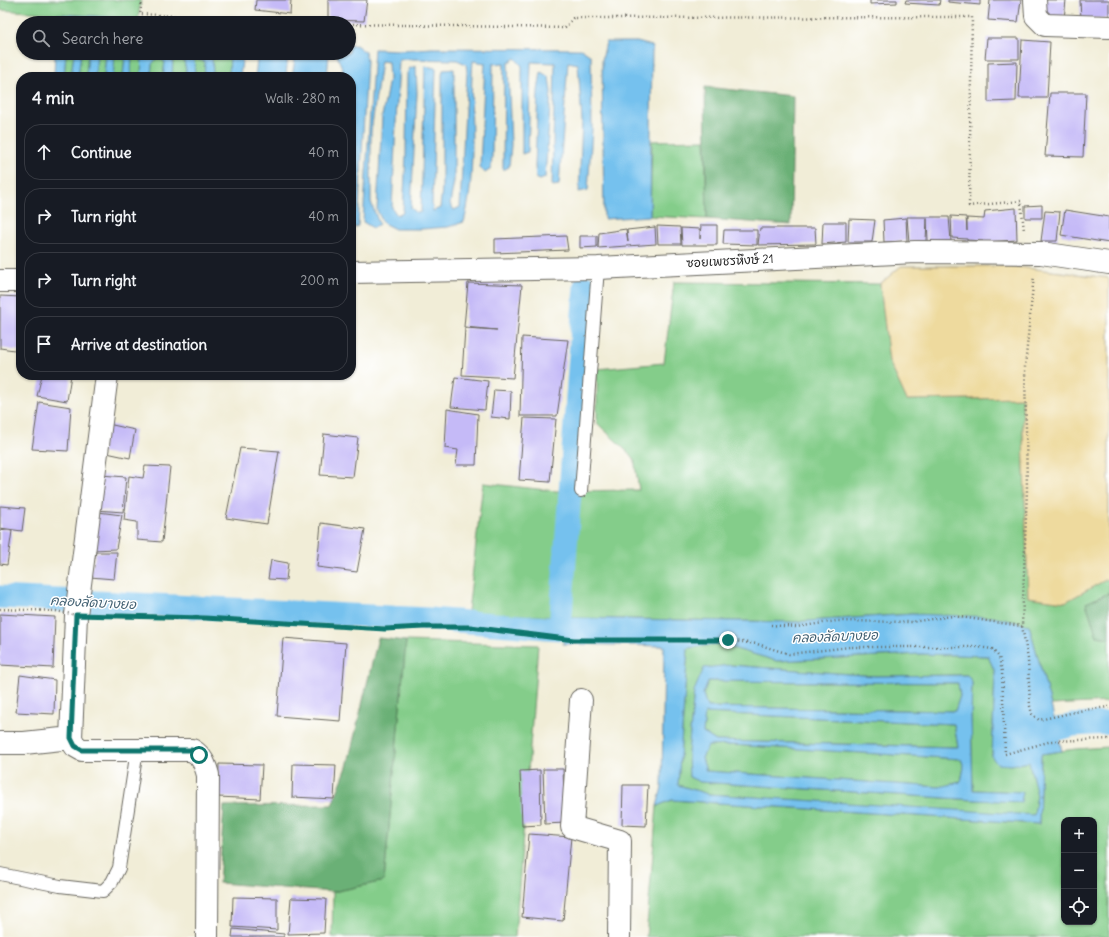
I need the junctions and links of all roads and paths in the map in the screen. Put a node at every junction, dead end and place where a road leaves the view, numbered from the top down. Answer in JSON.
{"nodes":[{"id":1,"x":142,"y":0,"type":"edge"},
{"id":2,"x":1035,"y":0,"type":"edge"},
{"id":3,"x":174,"y":16,"type":"edge"},
{"id":4,"x":356,"y":24,"type":"edge"},
{"id":5,"x":1109,"y":27,"type":"edge"},
{"id":6,"x":1031,"y":253,"type":"junction"},
{"id":7,"x":1109,"y":263,"type":"edge"},
{"id":8,"x":598,"y":268,"type":"junction"},
{"id":9,"x":356,"y":272,"type":"edge"},
{"id":10,"x":0,"y":281,"type":"edge"},
{"id":11,"x":16,"y":281,"type":"edge"},
{"id":12,"x":106,"y":380,"type":"edge"},
{"id":13,"x":581,"y":490,"type":"dead end"},
{"id":14,"x":77,"y":606,"type":"junction"},
{"id":15,"x":0,"y":609,"type":"edge"},
{"id":16,"x":771,"y":625,"type":"dead end"},
{"id":17,"x":1022,"y":626,"type":"junction"},
{"id":18,"x":581,"y":700,"type":"dead end"},
{"id":19,"x":1109,"y":707,"type":"edge"},
{"id":20,"x":71,"y":738,"type":"junction"},
{"id":21,"x":1109,"y":739,"type":"edge"},
{"id":22,"x":0,"y":743,"type":"edge"},
{"id":23,"x":137,"y":750,"type":"junction"},
{"id":24,"x":0,"y":874,"type":"edge"},
{"id":25,"x":207,"y":937,"type":"edge"},
{"id":26,"x":619,"y":937,"type":"edge"}],
"edges":[{"from":1,"to":3,"type":"path"},
{"from":2,"to":5,"type":"street"},
{"from":4,"to":6,"type":"path"},
{"from":6,"to":7,"type":"street","name":"ซอยเพชรหึงษ์ 21"},
{"from":6,"to":8,"type":"street","name":"ซอยเพชรหึงษ์ 21"},
{"from":6,"to":17,"type":"path"},
{"from":8,"to":9,"type":"street","name":"ซอยเพชรหึงษ์ 21"},
{"from":8,"to":13,"type":"lane"},
{"from":10,"to":11,"type":"street"},
{"from":12,"to":14,"type":"street"},
{"from":14,"to":15,"type":"path","bridge":true},
{"from":14,"to":20,"type":"street"},
{"from":14,"to":21,"type":"path","bridge":true},
{"from":16,"to":17,"type":"path"},
{"from":17,"to":19,"type":"path"},
{"from":18,"to":26,"type":"street"},
{"from":20,"to":22,"type":"street"},
{"from":20,"to":23,"type":"street"},
{"from":23,"to":24,"type":"lane"},
{"from":23,"to":25,"type":"street"}]}
